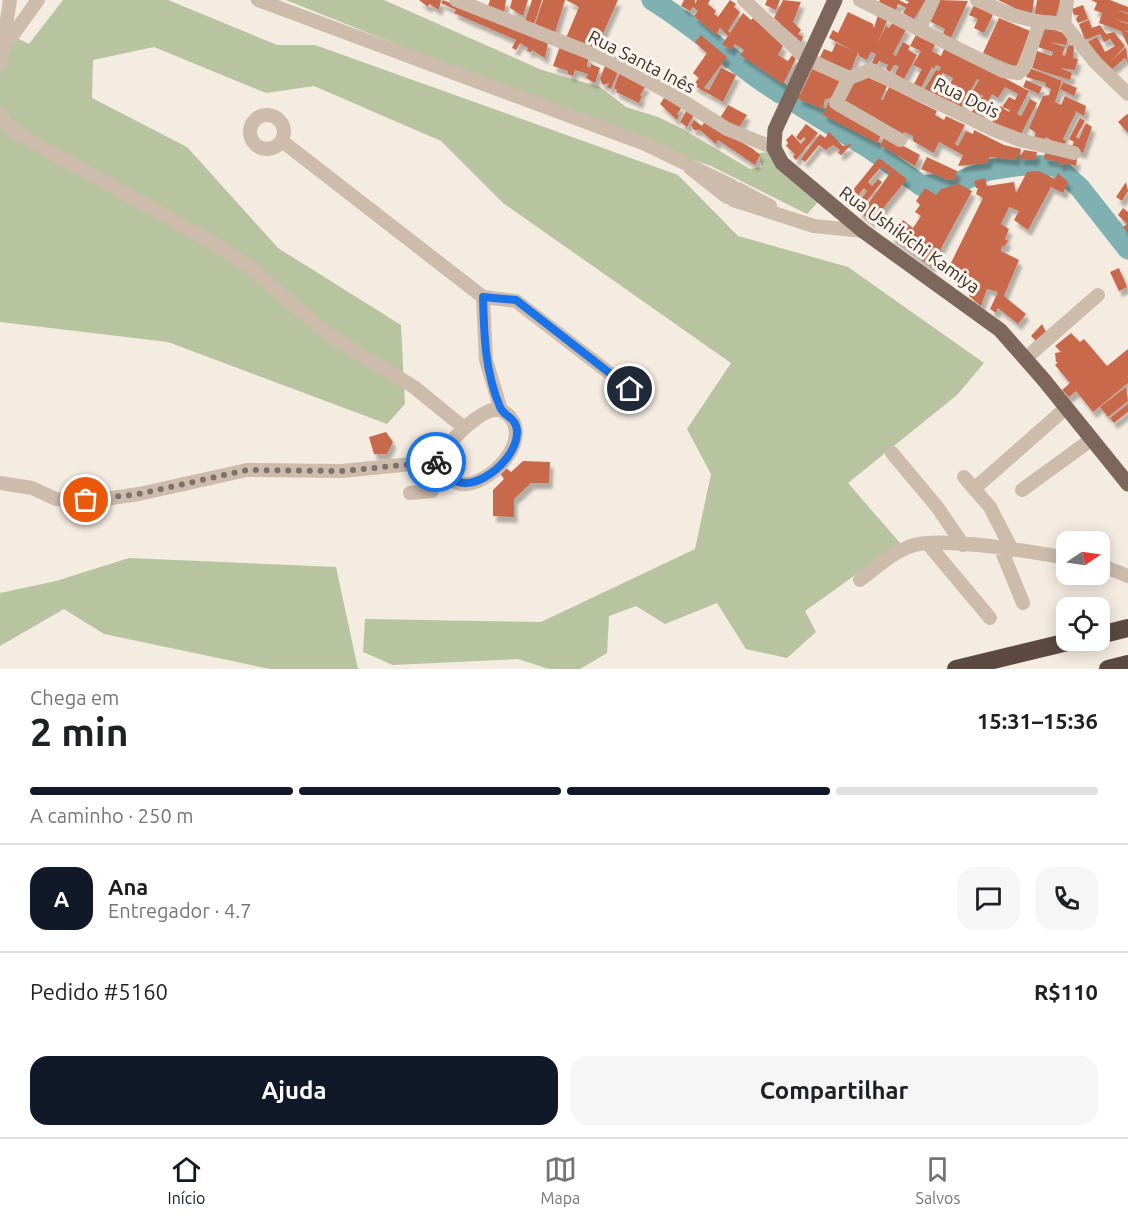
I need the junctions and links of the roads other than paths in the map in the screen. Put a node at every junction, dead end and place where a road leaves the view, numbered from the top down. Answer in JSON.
{"nodes":[{"id":1,"x":10,"y":0,"type":"edge"},
{"id":2,"x":38,"y":0,"type":"edge"},
{"id":3,"x":258,"y":0,"type":"edge"},
{"id":4,"x":456,"y":0,"type":"edge"},
{"id":5,"x":744,"y":0,"type":"edge"},
{"id":6,"x":835,"y":0,"type":"edge"},
{"id":7,"x":860,"y":0,"type":"edge"},
{"id":8,"x":933,"y":0,"type":"edge"},
{"id":9,"x":977,"y":0,"type":"edge"},
{"id":10,"x":1067,"y":0,"type":"edge"},
{"id":11,"x":1040,"y":22,"type":"junction"},
{"id":12,"x":1064,"y":24,"type":"junction"},
{"id":13,"x":920,"y":28,"type":"junction"},
{"id":14,"x":1,"y":57,"type":"edge"},
{"id":15,"x":807,"y":59,"type":"junction"},
{"id":16,"x":849,"y":78,"type":"junction"},
{"id":17,"x":1128,"y":94,"type":"edge"},
{"id":18,"x":0,"y":113,"type":"edge"},
{"id":19,"x":900,"y":140,"type":"dead end"},
{"id":20,"x":282,"y":141,"type":"dead end"},
{"id":21,"x":774,"y":148,"type":"junction"},
{"id":22,"x":1074,"y":153,"type":"dead end"},
{"id":23,"x":847,"y":218,"type":"junction"},
{"id":24,"x":814,"y":226,"type":"junction"},
{"id":25,"x":863,"y":231,"type":"junction"},
{"id":26,"x":1098,"y":295,"type":"dead end"},
{"id":27,"x":483,"y":297,"type":"junction"},
{"id":28,"x":1026,"y":358,"type":"junction"},
{"id":29,"x":630,"y":389,"type":"dead end"},
{"id":30,"x":1066,"y":408,"type":"junction"},
{"id":31,"x":501,"y":410,"type":"junction"},
{"id":32,"x":463,"y":427,"type":"junction"},
{"id":33,"x":1092,"y":439,"type":"junction"},
{"id":34,"x":892,"y":453,"type":"dead end"},
{"id":35,"x":442,"y":461,"type":"junction"},
{"id":36,"x":964,"y":477,"type":"dead end"},
{"id":37,"x":0,"y":483,"type":"edge"},
{"id":38,"x":1128,"y":484,"type":"edge"},
{"id":39,"x":974,"y":489,"type":"junction"},
{"id":40,"x":1022,"y":490,"type":"dead end"},
{"id":41,"x":432,"y":491,"type":"dead end"},
{"id":42,"x":410,"y":493,"type":"dead end"},
{"id":43,"x":928,"y":544,"type":"junction"},
{"id":44,"x":963,"y":545,"type":"junction"},
{"id":45,"x":1006,"y":549,"type":"junction"},
{"id":46,"x":1056,"y":556,"type":"edge"},
{"id":47,"x":1110,"y":569,"type":"edge"},
{"id":48,"x":1128,"y":576,"type":"edge"},
{"id":49,"x":860,"y":580,"type":"dead end"},
{"id":50,"x":1023,"y":603,"type":"dead end"},
{"id":51,"x":990,"y":618,"type":"dead end"},
{"id":52,"x":1128,"y":628,"type":"edge"},
{"id":53,"x":1110,"y":632,"type":"edge"},
{"id":54,"x":1056,"y":645,"type":"edge"},
{"id":55,"x":1128,"y":664,"type":"edge"},
{"id":56,"x":956,"y":669,"type":"edge"},
{"id":57,"x":1108,"y":669,"type":"edge"}],
"edges":[{"from":1,"to":14,"type":"street"},
{"from":2,"to":14,"type":"street"},
{"from":3,"to":24,"type":"street"},
{"from":4,"to":21,"type":"street","name":"Rua Santa Inês"},
{"from":5,"to":15,"type":"street"},
{"from":6,"to":15,"type":"main road"},
{"from":7,"to":13,"type":"street"},
{"from":8,"to":13,"type":"street"},
{"from":9,"to":11,"type":"street"},
{"from":10,"to":12,"type":"street"},
{"from":11,"to":12,"type":"street"},
{"from":11,"to":13,"type":"street"},
{"from":12,"to":17,"type":"street"},
{"from":15,"to":16,"type":"street"},
{"from":15,"to":21,"type":"main road"},
{"from":16,"to":19,"type":"street"},
{"from":16,"to":22,"type":"street","name":"Rua Dois"},
{"from":18,"to":32,"type":"street"},
{"from":20,"to":27,"type":"street"},
{"from":21,"to":23,"type":"main road","name":"Rua Ushikichi Kamiya"},
{"from":23,"to":24,"type":"street"},
{"from":23,"to":25,"type":"main road","name":"Rua Ushikichi Kamiya"},
{"from":24,"to":25,"type":"street"},
{"from":25,"to":28,"type":"main road","name":"Rua Ushikichi Kamiya"},
{"from":26,"to":28,"type":"street"},
{"from":27,"to":29,"type":"street"},
{"from":27,"to":31,"type":"street"},
{"from":28,"to":30,"type":"main road","name":"Rua Ushikichi Kamiya"},
{"from":30,"to":33,"type":"main road","name":"Rua Ushikichi Kamiya"},
{"from":30,"to":39,"type":"street"},
{"from":31,"to":32,"type":"street"},
{"from":31,"to":35,"type":"street"},
{"from":32,"to":35,"type":"street"},
{"from":33,"to":38,"type":"main road","name":"Rua Ushikichi Kamiya"},
{"from":33,"to":40,"type":"street"},
{"from":34,"to":44,"type":"street"},
{"from":35,"to":37,"type":"street"},
{"from":36,"to":39,"type":"street"},
{"from":39,"to":45,"type":"street"},
{"from":41,"to":42,"type":"street"},
{"from":43,"to":44,"type":"street"},
{"from":43,"to":49,"type":"street"},
{"from":43,"to":51,"type":"street"},
{"from":44,"to":45,"type":"street"},
{"from":45,"to":46,"type":"street"},
{"from":45,"to":50,"type":"street"},
{"from":47,"to":48,"type":"street"},
{"from":52,"to":53,"type":"highway"},
{"from":54,"to":56,"type":"highway"},
{"from":55,"to":57,"type":"highway"}]}
